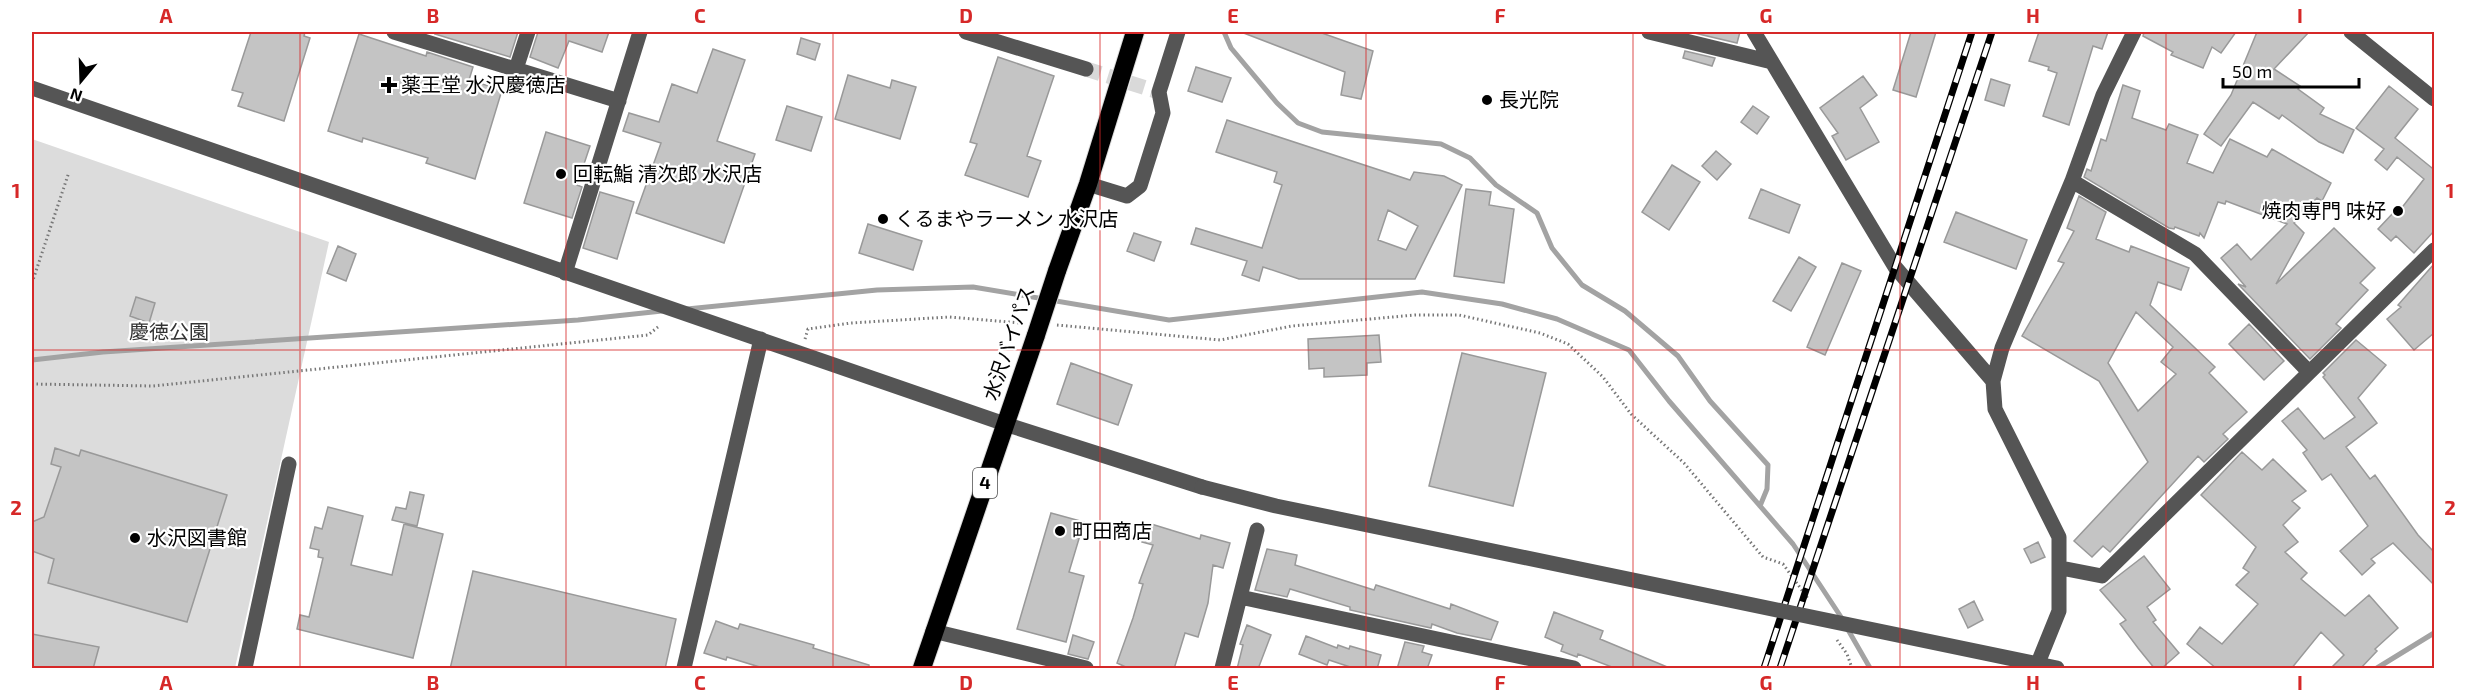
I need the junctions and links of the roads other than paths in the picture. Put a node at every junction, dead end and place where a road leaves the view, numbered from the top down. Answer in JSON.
{"nodes":[{"id":1,"x":394,"y":32,"type":"edge"},
{"id":2,"x":528,"y":32,"type":"edge"},
{"id":3,"x":640,"y":32,"type":"edge"},
{"id":4,"x":966,"y":32,"type":"edge"},
{"id":5,"x":1135,"y":32,"type":"edge"},
{"id":6,"x":1178,"y":32,"type":"edge"},
{"id":7,"x":1650,"y":32,"type":"edge"},
{"id":8,"x":1754,"y":32,"type":"edge"},
{"id":9,"x":2134,"y":32,"type":"edge"},
{"id":10,"x":2351,"y":32,"type":"edge"},
{"id":11,"x":1772,"y":62,"type":"junction"},
{"id":12,"x":516,"y":69,"type":"junction"},
{"id":13,"x":1086,"y":69,"type":"tunnel mouth"},
{"id":14,"x":32,"y":88,"type":"edge"},
{"id":15,"x":2434,"y":99,"type":"edge"},
{"id":16,"x":619,"y":101,"type":"junction"},
{"id":17,"x":2072,"y":181,"type":"junction"},
{"id":18,"x":1088,"y":184,"type":"junction"},
{"id":19,"x":2434,"y":250,"type":"edge"},
{"id":20,"x":565,"y":273,"type":"junction"},
{"id":21,"x":760,"y":339,"type":"junction"},
{"id":22,"x":2308,"y":371,"type":"junction"},
{"id":23,"x":1993,"y":381,"type":"junction"},
{"id":24,"x":1005,"y":424,"type":"junction"},
{"id":25,"x":289,"y":464,"type":"dead end"},
{"id":26,"x":1257,"y":530,"type":"dead end"},
{"id":27,"x":2061,"y":568,"type":"junction"},
{"id":28,"x":1240,"y":597,"type":"junction"},
{"id":29,"x":933,"y":631,"type":"junction"},
{"id":30,"x":245,"y":669,"type":"edge"},
{"id":31,"x":684,"y":669,"type":"edge"},
{"id":32,"x":922,"y":669,"type":"edge"},
{"id":33,"x":1086,"y":669,"type":"edge"},
{"id":34,"x":1222,"y":669,"type":"edge"},
{"id":35,"x":1574,"y":669,"type":"edge"},
{"id":36,"x":2036,"y":669,"type":"edge"},
{"id":37,"x":2057,"y":669,"type":"edge"}],
"edges":[{"from":1,"to":12,"type":"street"},
{"from":2,"to":12,"type":"street"},
{"from":3,"to":16,"type":"street"},
{"from":4,"to":13,"type":"street"},
{"from":5,"to":18,"type":"highway","name":"水沢バイパス","number":"4"},
{"from":6,"to":18,"type":"street"},
{"from":7,"to":11,"type":"street"},
{"from":8,"to":11,"type":"street"},
{"from":9,"to":17,"type":"street"},
{"from":10,"to":15,"type":"street"},
{"from":11,"to":23,"type":"street"},
{"from":12,"to":16,"type":"street"},
{"from":14,"to":20,"type":"street"},
{"from":16,"to":20,"type":"street"},
{"from":17,"to":22,"type":"street"},
{"from":17,"to":23,"type":"street"},
{"from":18,"to":24,"type":"highway","name":"水沢バイパス","number":"4","bridge":true},
{"from":19,"to":22,"type":"street"},
{"from":20,"to":21,"type":"street"},
{"from":21,"to":24,"type":"street"},
{"from":21,"to":31,"type":"street"},
{"from":22,"to":27,"type":"street"},
{"from":23,"to":27,"type":"street"},
{"from":24,"to":29,"type":"highway","name":"水沢バイパス","number":"4"},
{"from":24,"to":37,"type":"street","bridge":true},
{"from":25,"to":30,"type":"street"},
{"from":26,"to":28,"type":"street"},
{"from":27,"to":36,"type":"street"},
{"from":28,"to":34,"type":"street"},
{"from":28,"to":35,"type":"street"},
{"from":29,"to":32,"type":"highway","name":"水沢バイパス","number":"4"},
{"from":29,"to":33,"type":"street"}]}
